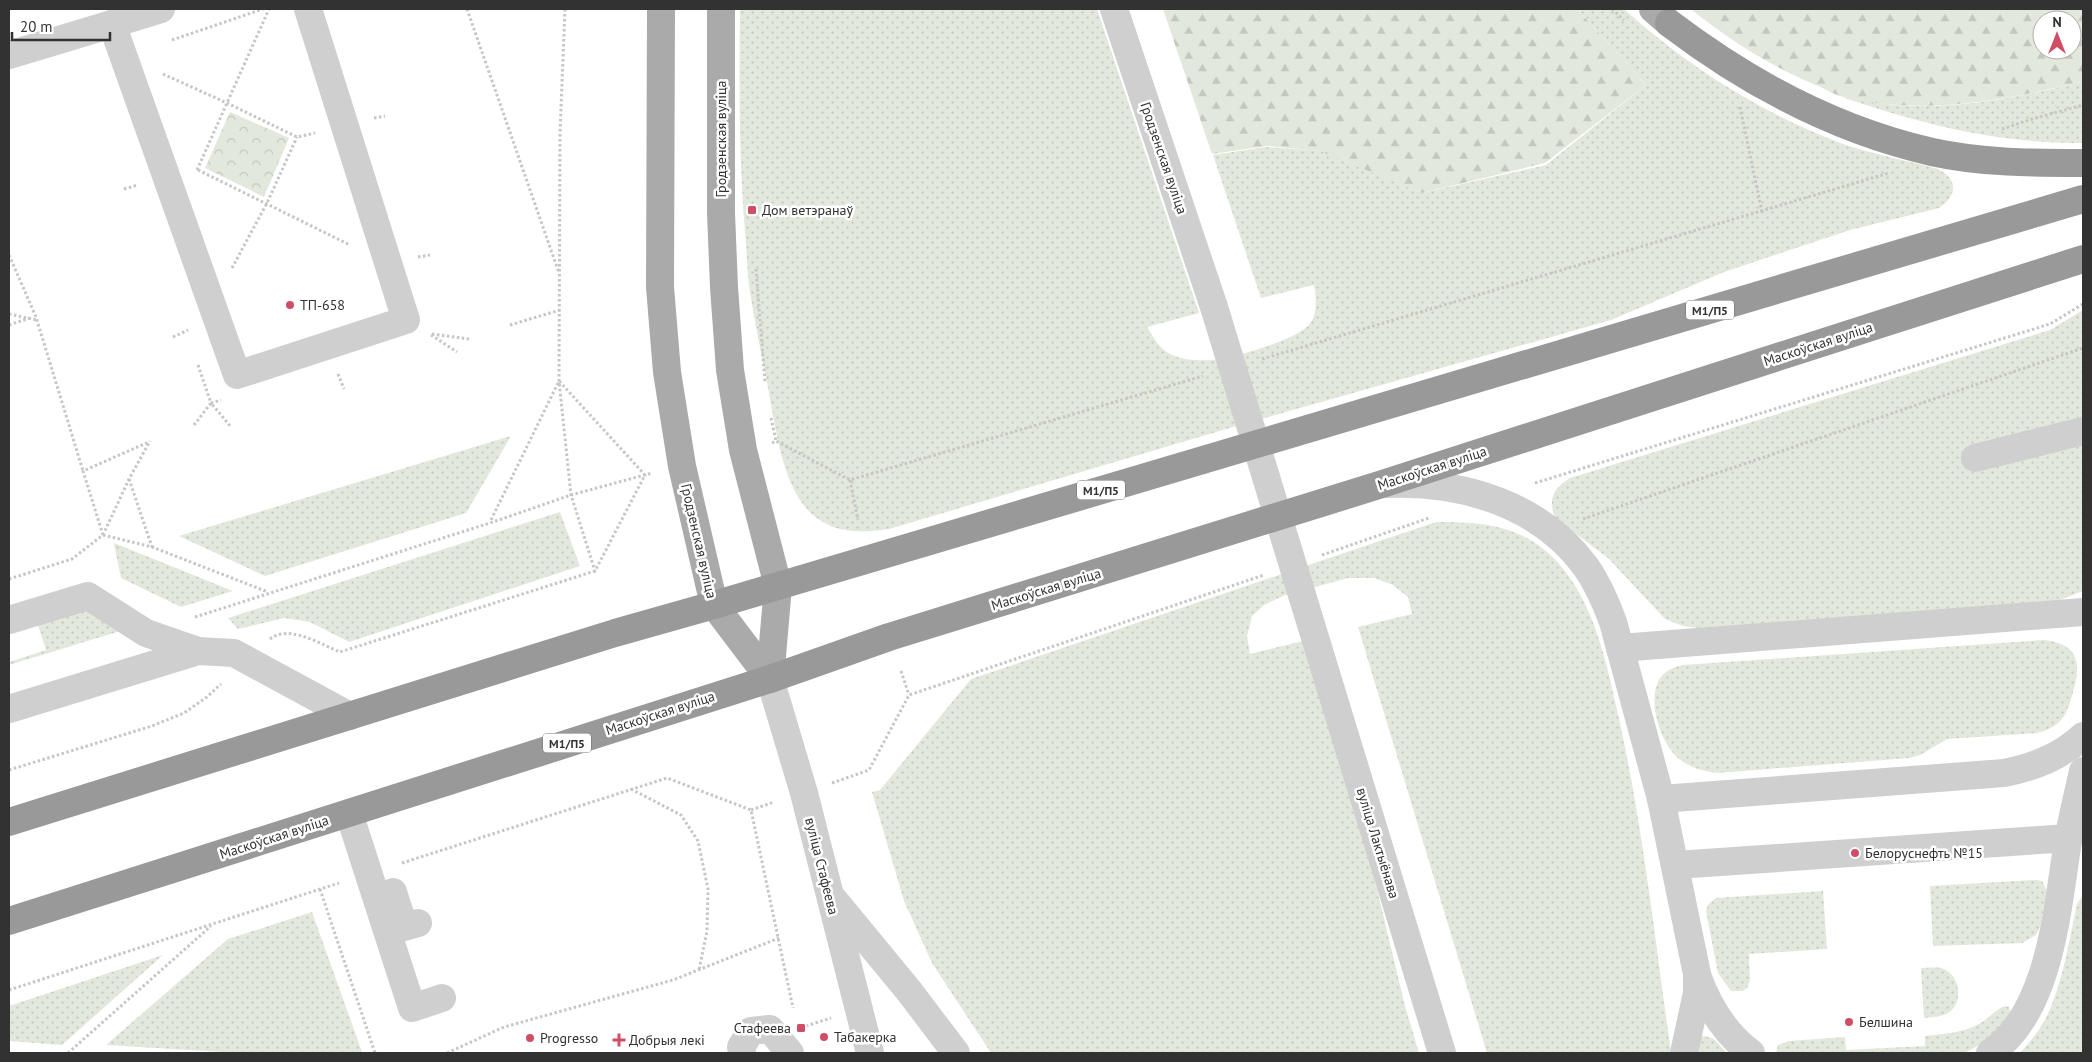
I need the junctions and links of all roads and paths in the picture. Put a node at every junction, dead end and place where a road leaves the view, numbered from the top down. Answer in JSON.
{"nodes":[{"id":1,"x":161,"y":9,"type":"edge"},
{"id":2,"x":269,"y":9,"type":"edge"},
{"id":3,"x":308,"y":9,"type":"edge"},
{"id":4,"x":467,"y":9,"type":"edge"},
{"id":5,"x":565,"y":9,"type":"edge"},
{"id":6,"x":661,"y":9,"type":"edge"},
{"id":7,"x":721,"y":9,"type":"edge"},
{"id":8,"x":1114,"y":9,"type":"edge"},
{"id":9,"x":1661,"y":16,"type":"edge"},
{"id":10,"x":112,"y":24,"type":"junction"},
{"id":11,"x":9,"y":55,"type":"edge"},
{"id":12,"x":124,"y":56,"type":"junction"},
{"id":13,"x":228,"y":103,"type":"junction"},
{"id":14,"x":2083,"y":105,"type":"edge"},
{"id":15,"x":1740,"y":107,"type":"dead end"},
{"id":16,"x":385,"y":116,"type":"dead end"},
{"id":17,"x":345,"y":126,"type":"junction"},
{"id":18,"x":1997,"y":131,"type":"dead end"},
{"id":19,"x":297,"y":137,"type":"junction"},
{"id":20,"x":2083,"y":163,"type":"edge"},
{"id":21,"x":198,"y":170,"type":"junction"},
{"id":22,"x":1890,"y":173,"type":"dead end"},
{"id":23,"x":167,"y":178,"type":"junction"},
{"id":24,"x":124,"y":190,"type":"dead end"},
{"id":25,"x":2083,"y":199,"type":"edge"},
{"id":26,"x":267,"y":203,"type":"junction"},
{"id":27,"x":1762,"y":212,"type":"junction"},
{"id":28,"x":9,"y":255,"type":"edge"},
{"id":29,"x":430,"y":255,"type":"dead end"},
{"id":30,"x":2083,"y":259,"type":"edge"},
{"id":31,"x":389,"y":265,"type":"junction"},
{"id":32,"x":756,"y":268,"type":"dead end"},
{"id":33,"x":560,"y":276,"type":"junction"},
{"id":34,"x":212,"y":304,"type":"junction"},
{"id":35,"x":560,"y":310,"type":"junction"},
{"id":36,"x":9,"y":314,"type":"edge"},
{"id":37,"x":30,"y":318,"type":"junction"},
{"id":38,"x":37,"y":318,"type":"junction"},
{"id":39,"x":9,"y":325,"type":"edge"},
{"id":40,"x":510,"y":325,"type":"dead end"},
{"id":41,"x":173,"y":337,"type":"dead end"},
{"id":42,"x":468,"y":339,"type":"dead end"},
{"id":43,"x":2083,"y":348,"type":"edge"},
{"id":44,"x":456,"y":352,"type":"dead end"},
{"id":45,"x":1259,"y":360,"type":"dead end"},
{"id":46,"x":1211,"y":374,"type":"dead end"},
{"id":47,"x":559,"y":381,"type":"junction"},
{"id":48,"x":766,"y":386,"type":"dead end"},
{"id":49,"x":770,"y":414,"type":"dead end"},
{"id":50,"x":194,"y":425,"type":"dead end"},
{"id":51,"x":232,"y":427,"type":"dead end"},
{"id":52,"x":2083,"y":432,"type":"edge"},
{"id":53,"x":1975,"y":458,"type":"dead end"},
{"id":54,"x":682,"y":466,"type":"junction"},
{"id":55,"x":83,"y":471,"type":"junction"},
{"id":56,"x":645,"y":474,"type":"junction"},
{"id":57,"x":128,"y":479,"type":"junction"},
{"id":58,"x":850,"y":480,"type":"junction"},
{"id":59,"x":1379,"y":485,"type":"junction"},
{"id":60,"x":570,"y":495,"type":"junction"},
{"id":61,"x":858,"y":520,"type":"dead end"},
{"id":62,"x":490,"y":523,"type":"junction"},
{"id":63,"x":1554,"y":533,"type":"junction"},
{"id":64,"x":103,"y":535,"type":"junction"},
{"id":65,"x":152,"y":547,"type":"junction"},
{"id":66,"x":9,"y":579,"type":"edge"},
{"id":67,"x":778,"y":586,"type":"junction"},
{"id":68,"x":269,"y":593,"type":"junction"},
{"id":69,"x":714,"y":605,"type":"junction"},
{"id":70,"x":2083,"y":612,"type":"edge"},
{"id":71,"x":193,"y":617,"type":"dead end"},
{"id":72,"x":9,"y":620,"type":"edge"},
{"id":73,"x":1315,"y":632,"type":"joint"},
{"id":74,"x":1620,"y":648,"type":"junction"},
{"id":75,"x":198,"y":651,"type":"junction"},
{"id":76,"x":900,"y":670,"type":"dead end"},
{"id":77,"x":770,"y":679,"type":"junction"},
{"id":78,"x":909,"y":695,"type":"dead end"},
{"id":79,"x":9,"y":709,"type":"edge"},
{"id":80,"x":350,"y":716,"type":"junction"},
{"id":81,"x":2083,"y":736,"type":"edge"},
{"id":82,"x":2083,"y":771,"type":"edge"},
{"id":83,"x":667,"y":778,"type":"dead end"},
{"id":84,"x":630,"y":789,"type":"dead end"},
{"id":85,"x":1661,"y":799,"type":"junction"},
{"id":86,"x":357,"y":810,"type":"junction"},
{"id":87,"x":9,"y":822,"type":"edge"},
{"id":88,"x":2073,"y":850,"type":"edge"},
{"id":89,"x":1676,"y":866,"type":"junction"},
{"id":90,"x":320,"y":889,"type":"dead end"},
{"id":91,"x":828,"y":894,"type":"junction"},
{"id":92,"x":9,"y":921,"type":"edge"},
{"id":93,"x":418,"y":923,"type":"dead end"},
{"id":94,"x":214,"y":924,"type":"dead end"},
{"id":95,"x":779,"y":938,"type":"junction"},
{"id":96,"x":699,"y":970,"type":"junction"},
{"id":97,"x":1697,"y":974,"type":"junction"},
{"id":98,"x":442,"y":998,"type":"dead end"},
{"id":99,"x":796,"y":1015,"type":"dead end"},
{"id":100,"x":68,"y":1053,"type":"edge"},
{"id":101,"x":375,"y":1053,"type":"edge"},
{"id":102,"x":448,"y":1053,"type":"edge"},
{"id":103,"x":742,"y":1053,"type":"edge"},
{"id":104,"x":790,"y":1053,"type":"edge"},
{"id":105,"x":870,"y":1053,"type":"edge"},
{"id":106,"x":956,"y":1053,"type":"edge"},
{"id":107,"x":1442,"y":1053,"type":"edge"},
{"id":108,"x":1684,"y":1053,"type":"edge"},
{"id":109,"x":1751,"y":1053,"type":"edge"},
{"id":110,"x":1990,"y":1053,"type":"edge"}],
"edges":[{"from":1,"to":10,"type":"street"},
{"from":2,"to":13,"type":"path"},
{"from":3,"to":17,"type":"street"},
{"from":4,"to":33,"type":"path"},
{"from":5,"to":33,"type":"path"},
{"from":6,"to":54,"type":"main road","name":"Гродзенская вуліца"},
{"from":7,"to":67,"type":"main road","name":"Гродзенская вуліца"},
{"from":8,"to":73,"type":"street","name":"Гродзенская вуліца"},
{"from":9,"to":20,"type":"highway"},
{"from":10,"to":11,"type":"street"},
{"from":10,"to":12,"type":"street"},
{"from":12,"to":13,"type":"path"},
{"from":12,"to":23,"type":"street"},
{"from":13,"to":19,"type":"path"},
{"from":13,"to":21,"type":"path"},
{"from":14,"to":18,"type":"path"},
{"from":15,"to":27,"type":"path"},
{"from":16,"to":17,"type":"path"},
{"from":17,"to":19,"type":"path"},
{"from":17,"to":31,"type":"street"},
{"from":19,"to":26,"type":"path"},
{"from":21,"to":23,"type":"path"},
{"from":21,"to":26,"type":"path"},
{"from":22,"to":27,"type":"path"},
{"from":23,"to":24,"type":"path"},
{"from":23,"to":34,"type":"street"},
{"from":25,"to":67,"type":"highway","number":"М1/П5"},
{"from":26,"to":31,"type":"path"},
{"from":26,"to":34,"type":"path"},
{"from":27,"to":45,"type":"path"},
{"from":28,"to":38,"type":"path"},
{"from":29,"to":31,"type":"path"},
{"from":30,"to":59,"type":"highway","name":"Маскоўская вуліца","number":"М1/П5"},
{"from":31,"to":34,"type":"street"},
{"from":32,"to":48,"type":"path"},
{"from":33,"to":35,"type":"path"},
{"from":34,"to":41,"type":"path"},
{"from":35,"to":40,"type":"path"},
{"from":35,"to":47,"type":"path"},
{"from":36,"to":37,"type":"path"},
{"from":37,"to":38,"type":"path"},
{"from":37,"to":39,"type":"path"},
{"from":38,"to":55,"type":"path"},
{"from":42,"to":44,"type":"path"},
{"from":43,"to":63,"type":"path"},
{"from":46,"to":58,"type":"path"},
{"from":47,"to":56,"type":"path"},
{"from":47,"to":60,"type":"path"},
{"from":47,"to":62,"type":"path"},
{"from":49,"to":58,"type":"path"},
{"from":50,"to":51,"type":"path"},
{"from":52,"to":53,"type":"street"},
{"from":54,"to":56,"type":"path"},
{"from":54,"to":69,"type":"main road","name":"Гродзенская вуліца"},
{"from":55,"to":57,"type":"path"},
{"from":55,"to":64,"type":"path"},
{"from":56,"to":60,"type":"path"},
{"from":56,"to":60,"type":"path"},
{"from":57,"to":64,"type":"path"},
{"from":57,"to":65,"type":"path"},
{"from":58,"to":61,"type":"path"},
{"from":59,"to":63,"type":"street"},
{"from":59,"to":77,"type":"highway","name":"Маскоўская вуліца","number":"М1/П5"},
{"from":60,"to":62,"type":"path"},
{"from":62,"to":68,"type":"path"},
{"from":63,"to":74,"type":"street"},
{"from":64,"to":65,"type":"path"},
{"from":64,"to":66,"type":"path"},
{"from":65,"to":68,"type":"path"},
{"from":67,"to":69,"type":"highway","number":"М1/П5"},
{"from":67,"to":77,"type":"main road","name":"Гродзенская вуліца"},
{"from":68,"to":71,"type":"path"},
{"from":69,"to":77,"type":"main road","name":"Гродзенская вуліца"},
{"from":69,"to":80,"type":"highway","number":"М1/П5"},
{"from":70,"to":74,"type":"street"},
{"from":72,"to":75,"type":"street"},
{"from":73,"to":107,"type":"street","name":"вуліца Лактыёнава"},
{"from":74,"to":85,"type":"street"},
{"from":75,"to":79,"type":"street"},
{"from":75,"to":80,"type":"street"},
{"from":76,"to":78,"type":"path"},
{"from":77,"to":86,"type":"highway","name":"Маскоўская вуліца","number":"М1/П5"},
{"from":77,"to":91,"type":"street","name":"вуліца Стафеева"},
{"from":80,"to":87,"type":"highway","number":"М1/П5"},
{"from":81,"to":85,"type":"street"},
{"from":82,"to":88,"type":"street"},
{"from":83,"to":95,"type":"path"},
{"from":84,"to":96,"type":"path"},
{"from":85,"to":89,"type":"street"},
{"from":86,"to":92,"type":"highway","name":"Маскоўская вуліца","number":"М1/П5"},
{"from":86,"to":93,"type":"street"},
{"from":86,"to":98,"type":"street"},
{"from":88,"to":89,"type":"street"},
{"from":88,"to":110,"type":"street"},
{"from":89,"to":97,"type":"street"},
{"from":90,"to":101,"type":"path"},
{"from":91,"to":105,"type":"street","name":"вуліца Стафеева"},
{"from":91,"to":106,"type":"street"},
{"from":94,"to":100,"type":"path"},
{"from":95,"to":96,"type":"path"},
{"from":95,"to":99,"type":"path"},
{"from":96,"to":102,"type":"path"},
{"from":97,"to":108,"type":"street"},
{"from":97,"to":109,"type":"street"},
{"from":103,"to":104,"type":"street"}]}
